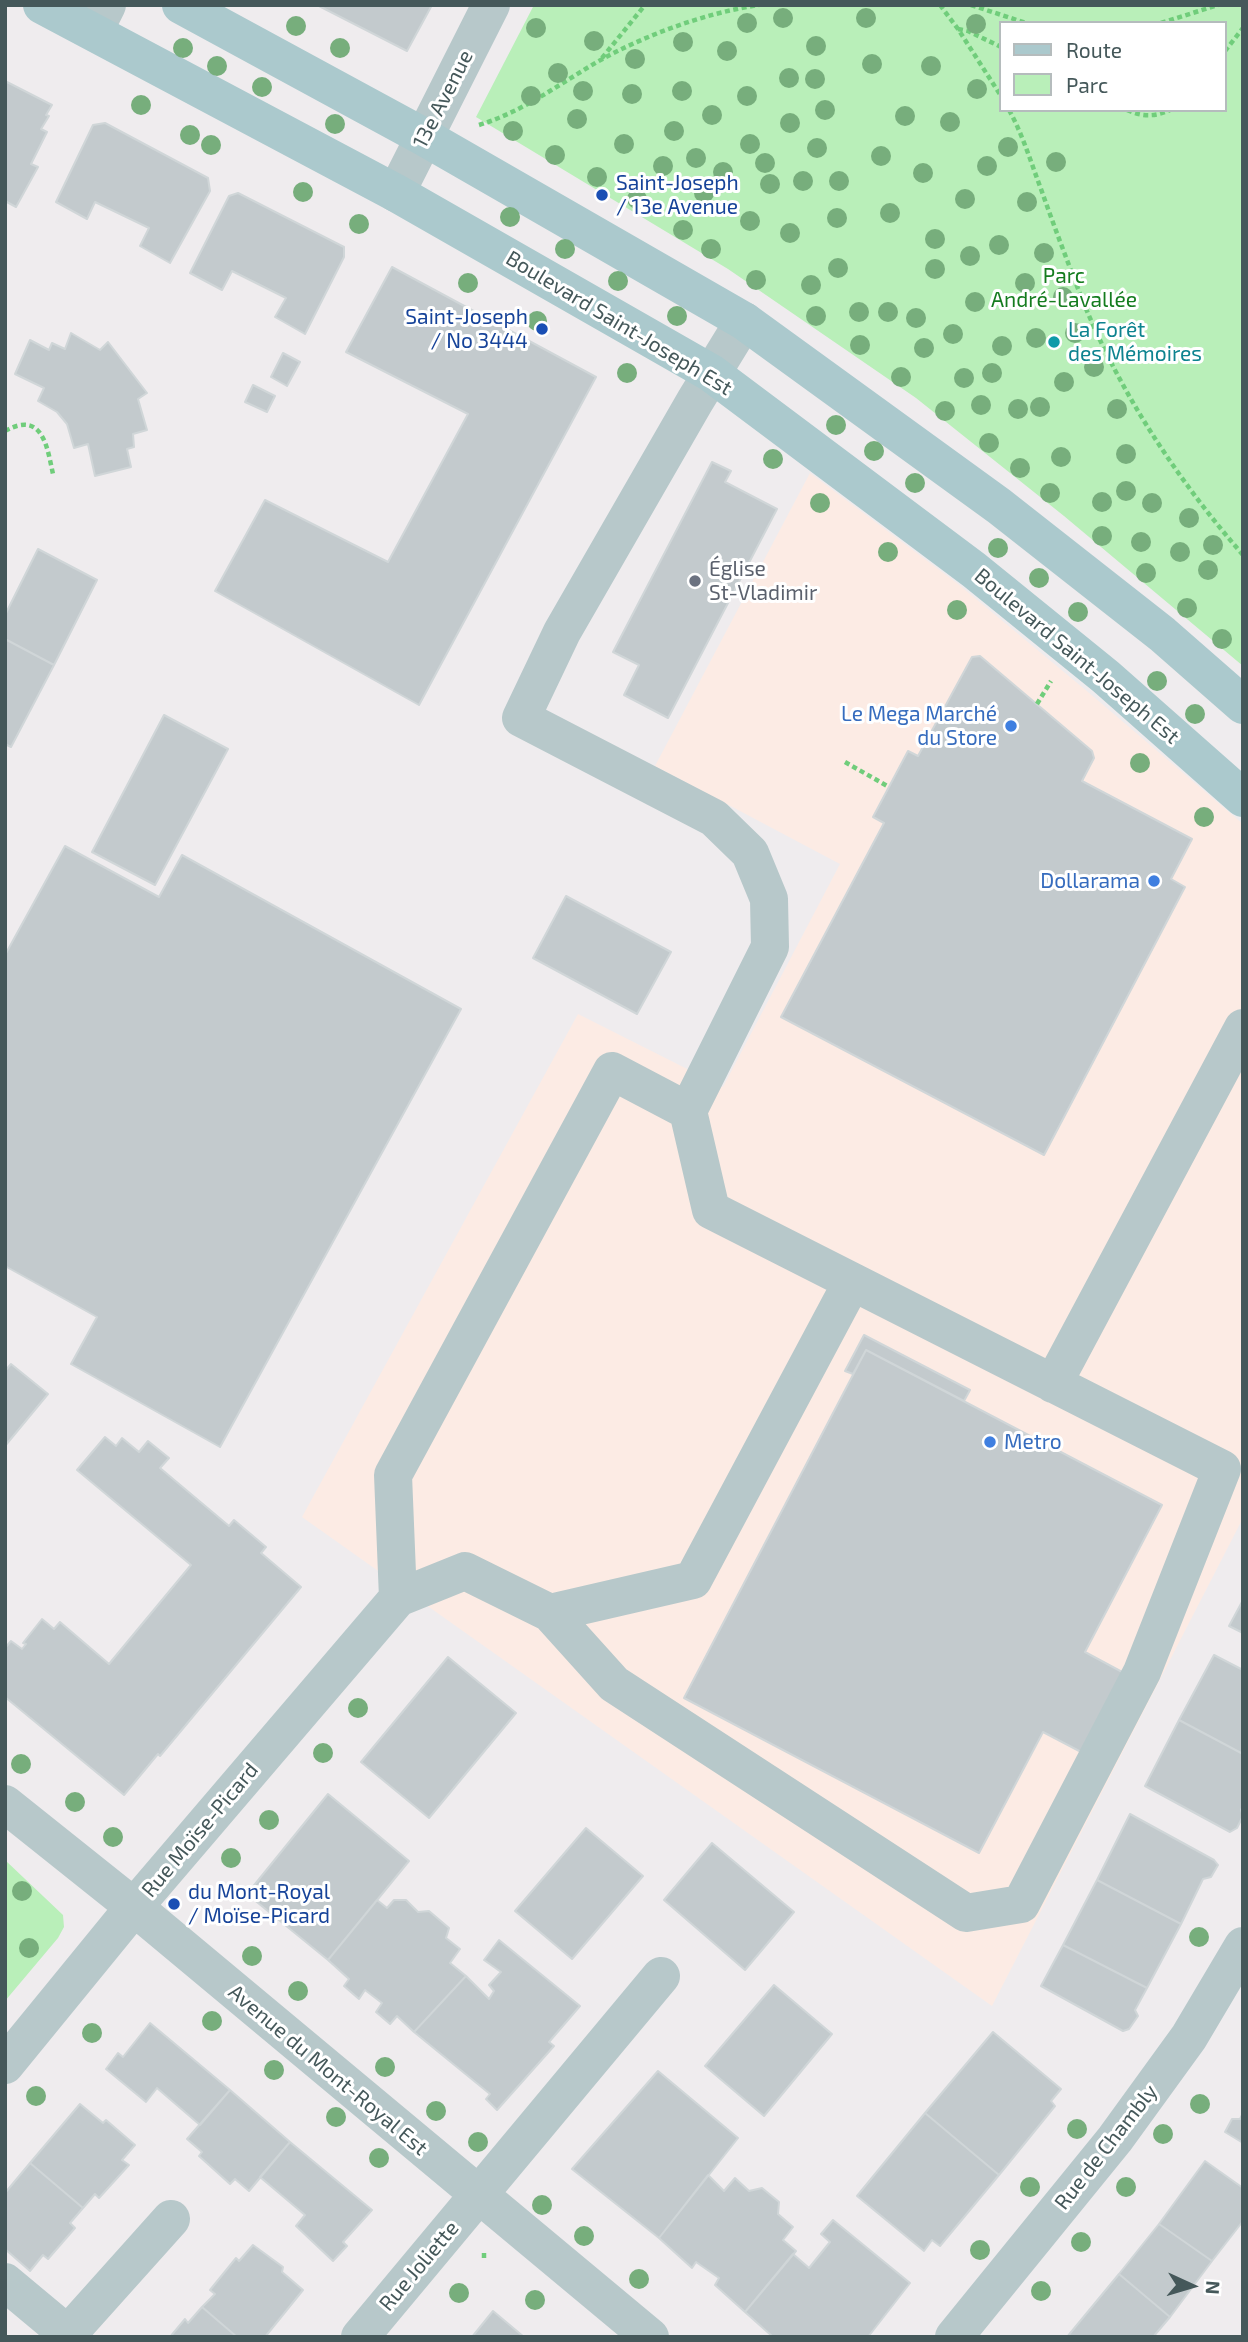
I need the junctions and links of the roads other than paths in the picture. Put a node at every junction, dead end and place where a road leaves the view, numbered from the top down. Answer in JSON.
{"nodes":[{"id":1,"x":42,"y":5,"type":"edge"},
{"id":2,"x":181,"y":5,"type":"edge"},
{"id":3,"x":491,"y":5,"type":"edge"},
{"id":4,"x":100,"y":18,"type":"edge"},
{"id":5,"x":424,"y":137,"type":"junction"},
{"id":6,"x":396,"y":193,"type":"junction"},
{"id":7,"x":744,"y":321,"type":"junction"},
{"id":8,"x":711,"y":373,"type":"junction"},
{"id":9,"x":1243,"y":705,"type":"edge"},
{"id":10,"x":1243,"y":798,"type":"edge"},
{"id":11,"x":1243,"y":1028,"type":"edge"},
{"id":12,"x":688,"y":1111,"type":"junction"},
{"id":13,"x":852,"y":1282,"type":"junction"},
{"id":14,"x":1053,"y":1384,"type":"junction"},
{"id":15,"x":398,"y":1598,"type":"junction"},
{"id":16,"x":550,"y":1613,"type":"junction"},
{"id":17,"x":5,"y":1804,"type":"edge"},
{"id":18,"x":134,"y":1907,"type":"junction"},
{"id":19,"x":1243,"y":1946,"type":"edge"},
{"id":20,"x":661,"y":1976,"type":"dead end"},
{"id":21,"x":5,"y":2065,"type":"edge"},
{"id":22,"x":478,"y":2196,"type":"junction"},
{"id":23,"x":171,"y":2219,"type":"dead end"},
{"id":24,"x":5,"y":2282,"type":"edge"},
{"id":25,"x":69,"y":2335,"type":"edge"},
{"id":26,"x":360,"y":2337,"type":"edge"},
{"id":27,"x":650,"y":2337,"type":"edge"},
{"id":28,"x":954,"y":2337,"type":"edge"}],
"edges":[{"from":1,"to":4,"type":"main road","name":"Boulevard Saint-Joseph Est"},
{"from":2,"to":5,"type":"main road"},
{"from":3,"to":5,"type":"street","name":"13e Avenue"},
{"from":4,"to":6,"type":"main road","name":"Boulevard Saint-Joseph Est"},
{"from":5,"to":6,"type":"street","name":"13e Avenue"},
{"from":5,"to":7,"type":"main road"},
{"from":6,"to":8,"type":"main road","name":"Boulevard Saint-Joseph Est"},
{"from":7,"to":8,"type":"street"},
{"from":7,"to":9,"type":"main road"},
{"from":8,"to":10,"type":"main road","name":"Boulevard Saint-Joseph Est"},
{"from":8,"to":12,"type":"street"},
{"from":11,"to":14,"type":"street"},
{"from":12,"to":13,"type":"street"},
{"from":12,"to":15,"type":"street"},
{"from":13,"to":14,"type":"street"},
{"from":13,"to":16,"type":"street"},
{"from":14,"to":16,"type":"street"},
{"from":15,"to":16,"type":"street"},
{"from":15,"to":18,"type":"street","name":"Rue Moïse-Picard"},
{"from":17,"to":18,"type":"street","name":"Avenue du Mont-Royal Est"},
{"from":18,"to":21,"type":"street","name":"Rue Moïse-Picard"},
{"from":18,"to":22,"type":"street","name":"Avenue du Mont-Royal Est"},
{"from":19,"to":28,"type":"street","name":"Rue de Chambly"},
{"from":20,"to":22,"type":"street","name":"Rue Joliette"},
{"from":22,"to":26,"type":"street","name":"Rue Joliette"},
{"from":22,"to":27,"type":"street","name":"Avenue du Mont-Royal Est"},
{"from":23,"to":25,"type":"street"},
{"from":24,"to":25,"type":"street"}]}
